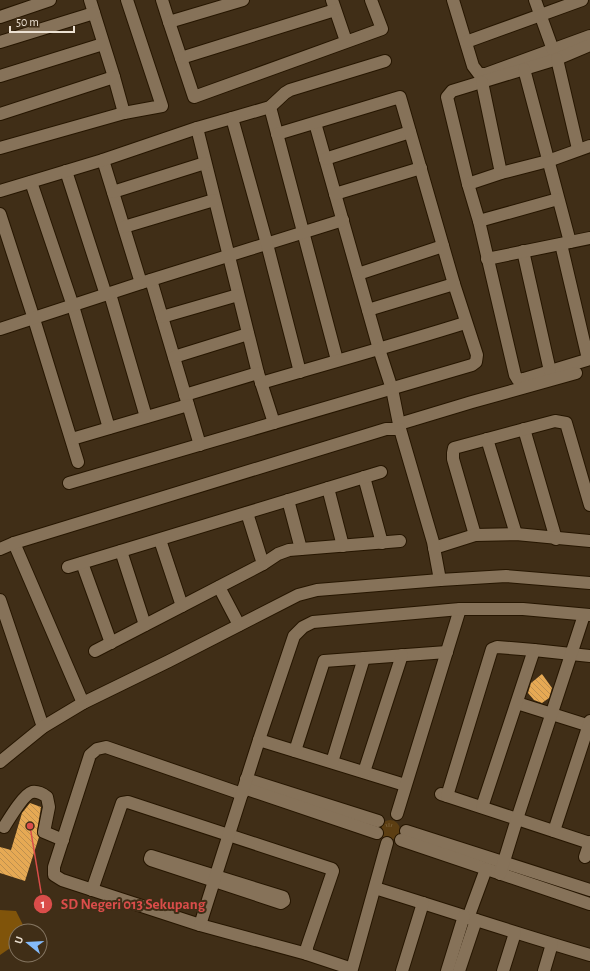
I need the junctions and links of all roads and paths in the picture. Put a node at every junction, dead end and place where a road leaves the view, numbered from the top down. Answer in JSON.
{"nodes":[{"id":1,"x":50,"y":0,"type":"edge"},
{"id":2,"x":127,"y":0,"type":"edge"},
{"id":3,"x":162,"y":0,"type":"edge"},
{"id":4,"x":243,"y":0,"type":"edge"},
{"id":5,"x":371,"y":0,"type":"edge"},
{"id":6,"x":535,"y":0,"type":"edge"},
{"id":7,"x":582,"y":0,"type":"edge"},
{"id":8,"x":456,"y":1,"type":"edge"},
{"id":9,"x":94,"y":4,"type":"edge"},
{"id":10,"x":333,"y":5,"type":"edge"},
{"id":11,"x":540,"y":15,"type":"junction"},
{"id":12,"x":0,"y":17,"type":"edge"},
{"id":13,"x":169,"y":22,"type":"junction"},
{"id":14,"x":590,"y":36,"type":"edge"},
{"id":15,"x":346,"y":41,"type":"junction"},
{"id":16,"x":0,"y":42,"type":"edge"},
{"id":17,"x":466,"y":42,"type":"junction"},
{"id":18,"x":104,"y":44,"type":"junction"},
{"id":19,"x":590,"y":45,"type":"edge"},
{"id":20,"x":555,"y":54,"type":"junction"},
{"id":21,"x":181,"y":58,"type":"junction"},
{"id":22,"x":385,"y":61,"type":"dead end"},
{"id":23,"x":524,"y":70,"type":"junction"},
{"id":24,"x":0,"y":76,"type":"edge"},
{"id":25,"x":114,"y":77,"type":"junction"},
{"id":26,"x":482,"y":82,"type":"junction"},
{"id":27,"x":270,"y":107,"type":"junction"},
{"id":28,"x":124,"y":113,"type":"junction"},
{"id":29,"x":0,"y":114,"type":"edge"},
{"id":30,"x":232,"y":118,"type":"junction"},
{"id":31,"x":314,"y":123,"type":"junction"},
{"id":32,"x":197,"y":128,"type":"junction"},
{"id":33,"x":410,"y":132,"type":"junction"},
{"id":34,"x":277,"y":134,"type":"junction"},
{"id":35,"x":590,"y":146,"type":"edge"},
{"id":36,"x":0,"y":148,"type":"edge"},
{"id":37,"x":578,"y":150,"type":"junction"},
{"id":38,"x":325,"y":159,"type":"junction"},
{"id":39,"x":103,"y":160,"type":"junction"},
{"id":40,"x":548,"y":160,"type":"junction"},
{"id":41,"x":205,"y":163,"type":"junction"},
{"id":42,"x":421,"y":168,"type":"junction"},
{"id":43,"x":66,"y":171,"type":"junction"},
{"id":44,"x":502,"y":173,"type":"junction"},
{"id":45,"x":31,"y":182,"type":"junction"},
{"id":46,"x":468,"y":184,"type":"junction"},
{"id":47,"x":0,"y":191,"type":"edge"},
{"id":48,"x":113,"y":192,"type":"junction"},
{"id":49,"x":335,"y":194,"type":"junction"},
{"id":50,"x":558,"y":199,"type":"junction"},
{"id":51,"x":214,"y":200,"type":"junction"},
{"id":52,"x":0,"y":214,"type":"edge"},
{"id":53,"x":343,"y":220,"type":"junction"},
{"id":54,"x":479,"y":221,"type":"junction"},
{"id":55,"x":124,"y":227,"type":"junction"},
{"id":56,"x":303,"y":233,"type":"junction"},
{"id":57,"x":590,"y":238,"type":"edge"},
{"id":58,"x":566,"y":243,"type":"junction"},
{"id":59,"x":267,"y":244,"type":"junction"},
{"id":60,"x":443,"y":246,"type":"junction"},
{"id":61,"x":523,"y":251,"type":"junction"},
{"id":62,"x":228,"y":256,"type":"junction"},
{"id":63,"x":487,"y":260,"type":"junction"},
{"id":64,"x":358,"y":274,"type":"junction"},
{"id":65,"x":146,"y":282,"type":"junction"},
{"id":66,"x":454,"y":284,"type":"junction"},
{"id":67,"x":108,"y":294,"type":"junction"},
{"id":68,"x":238,"y":295,"type":"junction"},
{"id":69,"x":73,"y":306,"type":"junction"},
{"id":70,"x":368,"y":310,"type":"junction"},
{"id":71,"x":162,"y":318,"type":"junction"},
{"id":72,"x":34,"y":319,"type":"junction"},
{"id":73,"x":465,"y":323,"type":"junction"},
{"id":74,"x":0,"y":329,"type":"edge"},
{"id":75,"x":248,"y":334,"type":"junction"},
{"id":76,"x":379,"y":349,"type":"junction"},
{"id":77,"x":174,"y":358,"type":"junction"},
{"id":78,"x":589,"y":359,"type":"edge"},
{"id":79,"x":337,"y":360,"type":"junction"},
{"id":80,"x":300,"y":372,"type":"junction"},
{"id":81,"x":550,"y":372,"type":"junction"},
{"id":82,"x":576,"y":372,"type":"dead end"},
{"id":83,"x":259,"y":378,"type":"junction"},
{"id":84,"x":392,"y":389,"type":"junction"},
{"id":85,"x":186,"y":400,"type":"junction"},
{"id":86,"x":146,"y":417,"type":"junction"},
{"id":87,"x":274,"y":423,"type":"junction"},
{"id":88,"x":400,"y":427,"type":"junction"},
{"id":89,"x":109,"y":428,"type":"junction"},
{"id":90,"x":524,"y":429,"type":"junction"},
{"id":91,"x":72,"y":439,"type":"junction"},
{"id":92,"x":487,"y":439,"type":"junction"},
{"id":93,"x":200,"y":445,"type":"junction"},
{"id":94,"x":78,"y":462,"type":"dead end"},
{"id":95,"x":381,"y":472,"type":"dead end"},
{"id":96,"x":364,"y":477,"type":"junction"},
{"id":97,"x":69,"y":483,"type":"dead end"},
{"id":98,"x":328,"y":488,"type":"junction"},
{"id":99,"x":288,"y":500,"type":"junction"},
{"id":100,"x":590,"y":505,"type":"edge"},
{"id":101,"x":247,"y":513,"type":"junction"},
{"id":102,"x":516,"y":534,"type":"junction"},
{"id":103,"x":475,"y":535,"type":"junction"},
{"id":104,"x":556,"y":539,"type":"junction"},
{"id":105,"x":160,"y":540,"type":"junction"},
{"id":106,"x":400,"y":541,"type":"dead end"},
{"id":107,"x":590,"y":541,"type":"edge"},
{"id":108,"x":14,"y":543,"type":"junction"},
{"id":109,"x":382,"y":543,"type":"junction"},
{"id":110,"x":343,"y":546,"type":"junction"},
{"id":111,"x":434,"y":548,"type":"junction"},
{"id":112,"x":0,"y":549,"type":"edge"},
{"id":113,"x":301,"y":549,"type":"junction"},
{"id":114,"x":121,"y":551,"type":"junction"},
{"id":115,"x":82,"y":563,"type":"junction"},
{"id":116,"x":263,"y":564,"type":"junction"},
{"id":117,"x":68,"y":567,"type":"dead end"},
{"id":118,"x":440,"y":580,"type":"junction"},
{"id":119,"x":590,"y":583,"type":"edge"},
{"id":120,"x":219,"y":587,"type":"junction"},
{"id":121,"x":0,"y":600,"type":"edge"},
{"id":122,"x":182,"y":606,"type":"junction"},
{"id":123,"x":460,"y":609,"type":"junction"},
{"id":124,"x":587,"y":615,"type":"edge"},
{"id":125,"x":145,"y":625,"type":"junction"},
{"id":126,"x":239,"y":625,"type":"junction"},
{"id":127,"x":111,"y":643,"type":"junction"},
{"id":128,"x":534,"y":650,"type":"junction"},
{"id":129,"x":95,"y":651,"type":"dead end"},
{"id":130,"x":447,"y":652,"type":"junction"},
{"id":131,"x":572,"y":654,"type":"junction"},
{"id":132,"x":402,"y":655,"type":"junction"},
{"id":133,"x":590,"y":656,"type":"edge"},
{"id":134,"x":364,"y":658,"type":"junction"},
{"id":135,"x":83,"y":703,"type":"junction"},
{"id":136,"x":517,"y":703,"type":"junction"},
{"id":137,"x":551,"y":714,"type":"junction"},
{"id":138,"x":590,"y":724,"type":"edge"},
{"id":139,"x":43,"y":726,"type":"junction"},
{"id":140,"x":259,"y":740,"type":"junction"},
{"id":141,"x":295,"y":751,"type":"junction"},
{"id":142,"x":0,"y":762,"type":"edge"},
{"id":143,"x":332,"y":762,"type":"junction"},
{"id":144,"x":364,"y":772,"type":"junction"},
{"id":145,"x":405,"y":785,"type":"junction"},
{"id":146,"x":244,"y":787,"type":"junction"},
{"id":147,"x":482,"y":807,"type":"junction"},
{"id":148,"x":396,"y":814,"type":"junction"},
{"id":149,"x":517,"y":818,"type":"junction"},
{"id":150,"x":4,"y":827,"type":"dead end"},
{"id":151,"x":377,"y":827,"type":"junction"},
{"id":152,"x":554,"y":831,"type":"junction"},
{"id":153,"x":404,"y":835,"type":"junction"},
{"id":154,"x":229,"y":836,"type":"junction"},
{"id":155,"x":63,"y":840,"type":"junction"},
{"id":156,"x":590,"y":842,"type":"edge"},
{"id":157,"x":387,"y":843,"type":"junction"},
{"id":158,"x":586,"y":857,"type":"dead end"},
{"id":159,"x":502,"y":868,"type":"junction"},
{"id":160,"x":486,"y":869,"type":"junction"},
{"id":161,"x":375,"y":888,"type":"junction"},
{"id":162,"x":92,"y":890,"type":"junction"},
{"id":163,"x":590,"y":890,"type":"edge"},
{"id":164,"x":423,"y":903,"type":"junction"},
{"id":165,"x":590,"y":904,"type":"edge"},
{"id":166,"x":470,"y":918,"type":"junction"},
{"id":167,"x":200,"y":925,"type":"junction"},
{"id":168,"x":515,"y":933,"type":"junction"},
{"id":169,"x":552,"y":944,"type":"junction"},
{"id":170,"x":307,"y":954,"type":"junction"},
{"id":171,"x":590,"y":955,"type":"edge"},
{"id":172,"x":356,"y":970,"type":"edge"},
{"id":173,"x":402,"y":971,"type":"edge"},
{"id":174,"x":446,"y":971,"type":"edge"},
{"id":175,"x":459,"y":971,"type":"edge"},
{"id":176,"x":503,"y":971,"type":"edge"},
{"id":177,"x":544,"y":971,"type":"edge"}],
"edges":[{"from":1,"to":12,"type":"street"},
{"from":2,"to":28,"type":"street"},
{"from":3,"to":13,"type":"street"},
{"from":4,"to":13,"type":"street"},
{"from":5,"to":15,"type":"street"},
{"from":6,"to":11,"type":"street"},
{"from":7,"to":11,"type":"street"},
{"from":8,"to":17,"type":"street"},
{"from":9,"to":16,"type":"street"},
{"from":9,"to":18,"type":"street"},
{"from":10,"to":15,"type":"street"},
{"from":10,"to":21,"type":"street"},
{"from":11,"to":17,"type":"street"},
{"from":11,"to":20,"type":"street"},
{"from":13,"to":21,"type":"street"},
{"from":14,"to":20,"type":"street"},
{"from":15,"to":21,"type":"street"},
{"from":17,"to":20,"type":"street"},
{"from":18,"to":24,"type":"street"},
{"from":18,"to":25,"type":"street"},
{"from":19,"to":20,"type":"street"},
{"from":20,"to":23,"type":"street"},
{"from":20,"to":37,"type":"street"},
{"from":22,"to":27,"type":"street"},
{"from":23,"to":26,"type":"street"},
{"from":23,"to":40,"type":"street"},
{"from":25,"to":28,"type":"street"},
{"from":25,"to":29,"type":"street"},
{"from":26,"to":44,"type":"street"},
{"from":26,"to":46,"type":"street"},
{"from":27,"to":30,"type":"street"},
{"from":27,"to":34,"type":"street"},
{"from":28,"to":36,"type":"street"},
{"from":30,"to":32,"type":"street"},
{"from":30,"to":59,"type":"street"},
{"from":31,"to":33,"type":"street"},
{"from":31,"to":34,"type":"street"},
{"from":31,"to":38,"type":"street"},
{"from":32,"to":39,"type":"street"},
{"from":32,"to":41,"type":"street"},
{"from":33,"to":38,"type":"street"},
{"from":33,"to":42,"type":"street"},
{"from":34,"to":56,"type":"street"},
{"from":35,"to":37,"type":"street"},
{"from":37,"to":40,"type":"street"},
{"from":38,"to":49,"type":"street"},
{"from":39,"to":43,"type":"street"},
{"from":39,"to":48,"type":"street"},
{"from":40,"to":44,"type":"street"},
{"from":40,"to":50,"type":"street"},
{"from":41,"to":48,"type":"street"},
{"from":41,"to":51,"type":"street"},
{"from":42,"to":49,"type":"street"},
{"from":42,"to":60,"type":"street"},
{"from":43,"to":45,"type":"street"},
{"from":43,"to":67,"type":"street"},
{"from":44,"to":46,"type":"street"},
{"from":45,"to":47,"type":"street"},
{"from":45,"to":69,"type":"street"},
{"from":46,"to":54,"type":"street"},
{"from":48,"to":55,"type":"street"},
{"from":49,"to":53,"type":"street"},
{"from":50,"to":54,"type":"street"},
{"from":50,"to":58,"type":"street"},
{"from":51,"to":55,"type":"street"},
{"from":51,"to":62,"type":"street"},
{"from":52,"to":72,"type":"street"},
{"from":53,"to":56,"type":"street"},
{"from":53,"to":64,"type":"street"},
{"from":54,"to":63,"type":"street"},
{"from":55,"to":65,"type":"street"},
{"from":56,"to":59,"type":"street"},
{"from":56,"to":79,"type":"street"},
{"from":57,"to":58,"type":"street"},
{"from":58,"to":61,"type":"street"},
{"from":58,"to":78,"type":"street"},
{"from":59,"to":62,"type":"street"},
{"from":59,"to":80,"type":"street"},
{"from":60,"to":64,"type":"street"},
{"from":60,"to":66,"type":"street"},
{"from":61,"to":63,"type":"street"},
{"from":61,"to":81,"type":"street"},
{"from":62,"to":65,"type":"street"},
{"from":62,"to":68,"type":"street"},
{"from":63,"to":81,"type":"street"},
{"from":64,"to":70,"type":"street"},
{"from":65,"to":67,"type":"street"},
{"from":65,"to":71,"type":"street"},
{"from":66,"to":70,"type":"street"},
{"from":66,"to":73,"type":"street"},
{"from":67,"to":69,"type":"street"},
{"from":67,"to":86,"type":"street"},
{"from":68,"to":71,"type":"street"},
{"from":68,"to":75,"type":"street"},
{"from":69,"to":72,"type":"street"},
{"from":69,"to":89,"type":"street"},
{"from":70,"to":76,"type":"street"},
{"from":71,"to":77,"type":"street"},
{"from":72,"to":74,"type":"street"},
{"from":72,"to":91,"type":"street"},
{"from":73,"to":76,"type":"street"},
{"from":73,"to":84,"type":"street"},
{"from":75,"to":77,"type":"street"},
{"from":75,"to":83,"type":"street"},
{"from":76,"to":79,"type":"street"},
{"from":76,"to":84,"type":"street"},
{"from":77,"to":85,"type":"street"},
{"from":78,"to":81,"type":"street"},
{"from":79,"to":80,"type":"street"},
{"from":80,"to":83,"type":"street"},
{"from":82,"to":88,"type":"street"},
{"from":83,"to":85,"type":"street"},
{"from":83,"to":87,"type":"street"},
{"from":84,"to":87,"type":"street"},
{"from":84,"to":88,"type":"street"},
{"from":85,"to":86,"type":"street"},
{"from":85,"to":93,"type":"street"},
{"from":86,"to":89,"type":"street"},
{"from":87,"to":93,"type":"street"},
{"from":88,"to":108,"type":"street"},
{"from":88,"to":111,"type":"street"},
{"from":89,"to":91,"type":"street"},
{"from":90,"to":92,"type":"street"},
{"from":90,"to":100,"type":"street"},
{"from":90,"to":104,"type":"street"},
{"from":91,"to":94,"type":"street"},
{"from":92,"to":102,"type":"street"},
{"from":92,"to":103,"type":"street"},
{"from":93,"to":97,"type":"street"},
{"from":95,"to":96,"type":"street"},
{"from":96,"to":98,"type":"street"},
{"from":96,"to":109,"type":"street"},
{"from":98,"to":99,"type":"street"},
{"from":98,"to":110,"type":"street"},
{"from":99,"to":101,"type":"street"},
{"from":99,"to":113,"type":"street"},
{"from":101,"to":105,"type":"street"},
{"from":101,"to":116,"type":"street"},
{"from":102,"to":103,"type":"street"},
{"from":102,"to":104,"type":"street"},
{"from":103,"to":111,"type":"street"},
{"from":104,"to":107,"type":"street"},
{"from":105,"to":114,"type":"street"},
{"from":105,"to":122,"type":"street"},
{"from":106,"to":109,"type":"street"},
{"from":108,"to":112,"type":"street"},
{"from":108,"to":135,"type":"street"},
{"from":109,"to":110,"type":"street"},
{"from":110,"to":113,"type":"street"},
{"from":111,"to":118,"type":"street"},
{"from":113,"to":116,"type":"street"},
{"from":114,"to":115,"type":"street"},
{"from":114,"to":125,"type":"street"},
{"from":115,"to":117,"type":"street"},
{"from":115,"to":127,"type":"street"},
{"from":116,"to":120,"type":"street"},
{"from":118,"to":119,"type":"street"},
{"from":118,"to":126,"type":"street"},
{"from":120,"to":122,"type":"street"},
{"from":120,"to":126,"type":"street"},
{"from":121,"to":139,"type":"street"},
{"from":122,"to":125,"type":"street"},
{"from":123,"to":124,"type":"street"},
{"from":123,"to":130,"type":"street"},
{"from":123,"to":140,"type":"street"},
{"from":124,"to":131,"type":"street"},
{"from":125,"to":127,"type":"street"},
{"from":126,"to":135,"type":"street"},
{"from":127,"to":129,"type":"street"},
{"from":128,"to":131,"type":"street"},
{"from":128,"to":136,"type":"street"},
{"from":128,"to":147,"type":"street"},
{"from":130,"to":132,"type":"street"},
{"from":130,"to":145,"type":"street"},
{"from":131,"to":133,"type":"street"},
{"from":131,"to":137,"type":"street"},
{"from":132,"to":134,"type":"street"},
{"from":132,"to":144,"type":"street"},
{"from":134,"to":141,"type":"street"},
{"from":134,"to":143,"type":"street"},
{"from":135,"to":139,"type":"street"},
{"from":136,"to":137,"type":"street"},
{"from":136,"to":147,"type":"street"},
{"from":137,"to":138,"type":"street"},
{"from":137,"to":149,"type":"street"},
{"from":138,"to":152,"type":"street"},
{"from":139,"to":142,"type":"street"},
{"from":140,"to":141,"type":"street"},
{"from":140,"to":146,"type":"street"},
{"from":141,"to":143,"type":"street"},
{"from":143,"to":144,"type":"street"},
{"from":144,"to":145,"type":"street"},
{"from":145,"to":148,"type":"street"},
{"from":146,"to":151,"type":"street"},
{"from":146,"to":154,"type":"street"},
{"from":146,"to":155,"type":"street"},
{"from":147,"to":149,"type":"street"},
{"from":148,"to":151,"type":"street"},
{"from":148,"to":153,"type":"street"},
{"from":149,"to":152,"type":"street"},
{"from":149,"to":159,"type":"street"},
{"from":150,"to":155,"type":"street"},
{"from":151,"to":157,"type":"street"},
{"from":152,"to":156,"type":"street"},
{"from":153,"to":157,"type":"street"},
{"from":153,"to":159,"type":"street"},
{"from":153,"to":160,"type":"street"},
{"from":154,"to":162,"type":"street"},
{"from":154,"to":167,"type":"street"},
{"from":154,"to":170,"type":"street"},
{"from":155,"to":162,"type":"street"},
{"from":156,"to":158,"type":"street"},
{"from":157,"to":161,"type":"street"},
{"from":159,"to":160,"type":"street"},
{"from":159,"to":163,"type":"street"},
{"from":159,"to":165,"type":"street"},
{"from":160,"to":166,"type":"street"},
{"from":161,"to":164,"type":"street"},
{"from":161,"to":172,"type":"street"},
{"from":162,"to":167,"type":"street"},
{"from":164,"to":166,"type":"street"},
{"from":164,"to":173,"type":"street"},
{"from":166,"to":168,"type":"street"},
{"from":166,"to":174,"type":"street"},
{"from":166,"to":175,"type":"street"},
{"from":167,"to":170,"type":"street"},
{"from":168,"to":169,"type":"street"},
{"from":168,"to":176,"type":"street"},
{"from":169,"to":171,"type":"street"},
{"from":169,"to":177,"type":"street"},
{"from":170,"to":172,"type":"street"}]}
